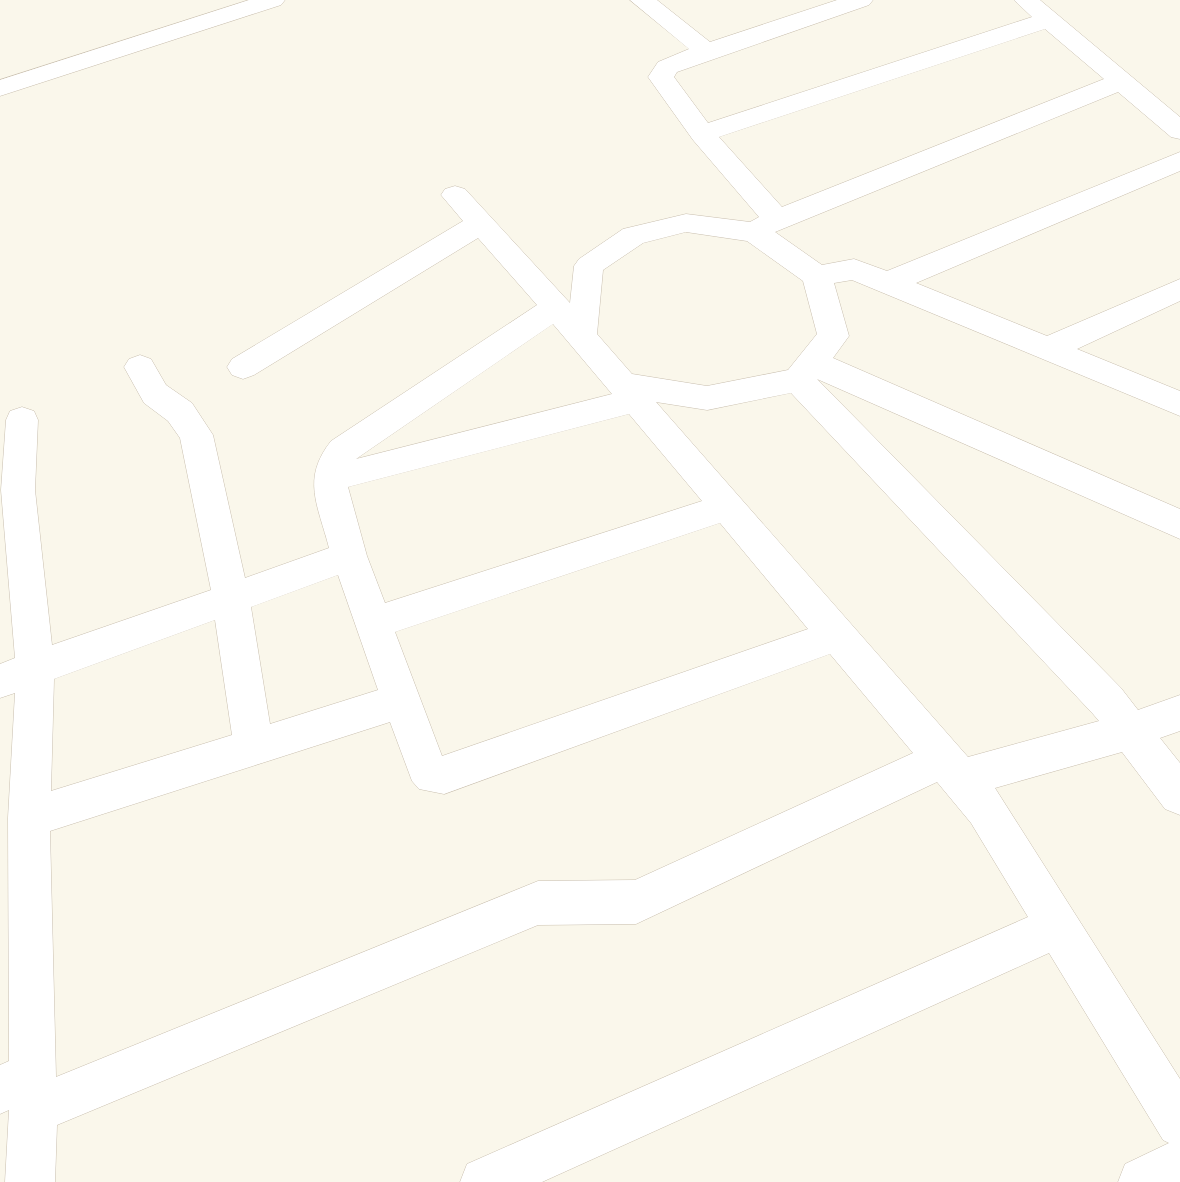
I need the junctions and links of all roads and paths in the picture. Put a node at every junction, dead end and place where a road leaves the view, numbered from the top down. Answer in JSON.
{"nodes":[{"id":1,"x":273,"y":0,"type":"edge"},
{"id":2,"x":642,"y":0,"type":"edge"},
{"id":3,"x":861,"y":0,"type":"edge"},
{"id":4,"x":1026,"y":0,"type":"edge"},
{"id":5,"x":1051,"y":19,"type":"junction"},
{"id":6,"x":706,"y":51,"type":"junction"},
{"id":7,"x":1124,"y":81,"type":"junction"},
{"id":8,"x":0,"y":89,"type":"edge"},
{"id":9,"x":1180,"y":131,"type":"edge"},
{"id":10,"x":702,"y":134,"type":"junction"},
{"id":11,"x":1180,"y":160,"type":"edge"},
{"id":12,"x":455,"y":195,"type":"dead end"},
{"id":13,"x":481,"y":223,"type":"junction"},
{"id":14,"x":766,"y":225,"type":"junction"},
{"id":15,"x":817,"y":276,"type":"junction"},
{"id":16,"x":887,"y":283,"type":"junction"},
{"id":17,"x":1180,"y":289,"type":"edge"},
{"id":18,"x":556,"y":307,"type":"junction"},
{"id":19,"x":581,"y":336,"type":"junction"},
{"id":20,"x":1045,"y":351,"type":"junction"},
{"id":21,"x":140,"y":367,"type":"dead end"},
{"id":22,"x":243,"y":367,"type":"dead end"},
{"id":23,"x":805,"y":371,"type":"junction"},
{"id":24,"x":629,"y":392,"type":"junction"},
{"id":25,"x":1180,"y":404,"type":"edge"},
{"id":26,"x":22,"y":420,"type":"dead end"},
{"id":27,"x":329,"y":479,"type":"junction"},
{"id":28,"x":9,"y":493,"type":"edge"},
{"id":29,"x":727,"y":507,"type":"junction"},
{"id":30,"x":1180,"y":525,"type":"edge"},
{"id":31,"x":349,"y":556,"type":"junction"},
{"id":32,"x":231,"y":599,"type":"junction"},
{"id":33,"x":373,"y":623,"type":"junction"},
{"id":34,"x":837,"y":635,"type":"junction"},
{"id":35,"x":18,"y":675,"type":"edge"},
{"id":36,"x":400,"y":701,"type":"junction"},
{"id":37,"x":1180,"y":713,"type":"edge"},
{"id":38,"x":1131,"y":731,"type":"junction"},
{"id":39,"x":253,"y":746,"type":"junction"},
{"id":40,"x":952,"y":769,"type":"junction"},
{"id":41,"x":1180,"y":795,"type":"edge"},
{"id":42,"x":29,"y":818,"type":"junction"},
{"id":43,"x":1058,"y":926,"type":"junction"},
{"id":44,"x":22,"y":1092,"type":"edge"},
{"id":45,"x":1180,"y":1123,"type":"edge"},
{"id":46,"x":1180,"y":1163,"type":"edge"},
{"id":47,"x":30,"y":1182,"type":"edge"},
{"id":48,"x":485,"y":1182,"type":"edge"},
{"id":49,"x":1143,"y":1182,"type":"edge"}],
"edges":[{"from":1,"to":8,"type":"street"},
{"from":2,"to":6,"type":"street"},
{"from":3,"to":6,"type":"street"},
{"from":4,"to":5,"type":"street"},
{"from":5,"to":7,"type":"street"},
{"from":5,"to":10,"type":"street"},
{"from":6,"to":10,"type":"street"},
{"from":7,"to":9,"type":"street"},
{"from":7,"to":14,"type":"street"},
{"from":10,"to":14,"type":"street"},
{"from":11,"to":16,"type":"street"},
{"from":12,"to":13,"type":"street"},
{"from":13,"to":18,"type":"street"},
{"from":13,"to":22,"type":"street"},
{"from":14,"to":15,"type":"street"},
{"from":14,"to":19,"type":"street"},
{"from":15,"to":16,"type":"street"},
{"from":15,"to":23,"type":"street"},
{"from":16,"to":20,"type":"street"},
{"from":17,"to":20,"type":"street"},
{"from":18,"to":19,"type":"street"},
{"from":18,"to":27,"type":"street"},
{"from":19,"to":24,"type":"street"},
{"from":20,"to":25,"type":"street"},
{"from":21,"to":32,"type":"street"},
{"from":23,"to":24,"type":"street"},
{"from":23,"to":30,"type":"street"},
{"from":23,"to":38,"type":"street"},
{"from":24,"to":27,"type":"street"},
{"from":24,"to":29,"type":"street"},
{"from":26,"to":28,"type":"street"},
{"from":27,"to":31,"type":"street"},
{"from":28,"to":35,"type":"street"},
{"from":29,"to":33,"type":"street"},
{"from":29,"to":34,"type":"street"},
{"from":31,"to":32,"type":"street"},
{"from":31,"to":33,"type":"street"},
{"from":32,"to":35,"type":"street"},
{"from":32,"to":39,"type":"street"},
{"from":33,"to":36,"type":"street"},
{"from":34,"to":36,"type":"street"},
{"from":34,"to":40,"type":"street"},
{"from":35,"to":42,"type":"street"},
{"from":36,"to":39,"type":"street"},
{"from":37,"to":38,"type":"street"},
{"from":38,"to":40,"type":"street"},
{"from":38,"to":41,"type":"street"},
{"from":39,"to":42,"type":"street"},
{"from":40,"to":43,"type":"street"},
{"from":40,"to":44,"type":"street"},
{"from":42,"to":44,"type":"street"},
{"from":43,"to":45,"type":"street"},
{"from":43,"to":48,"type":"street"},
{"from":44,"to":47,"type":"street"},
{"from":46,"to":49,"type":"street"}]}
